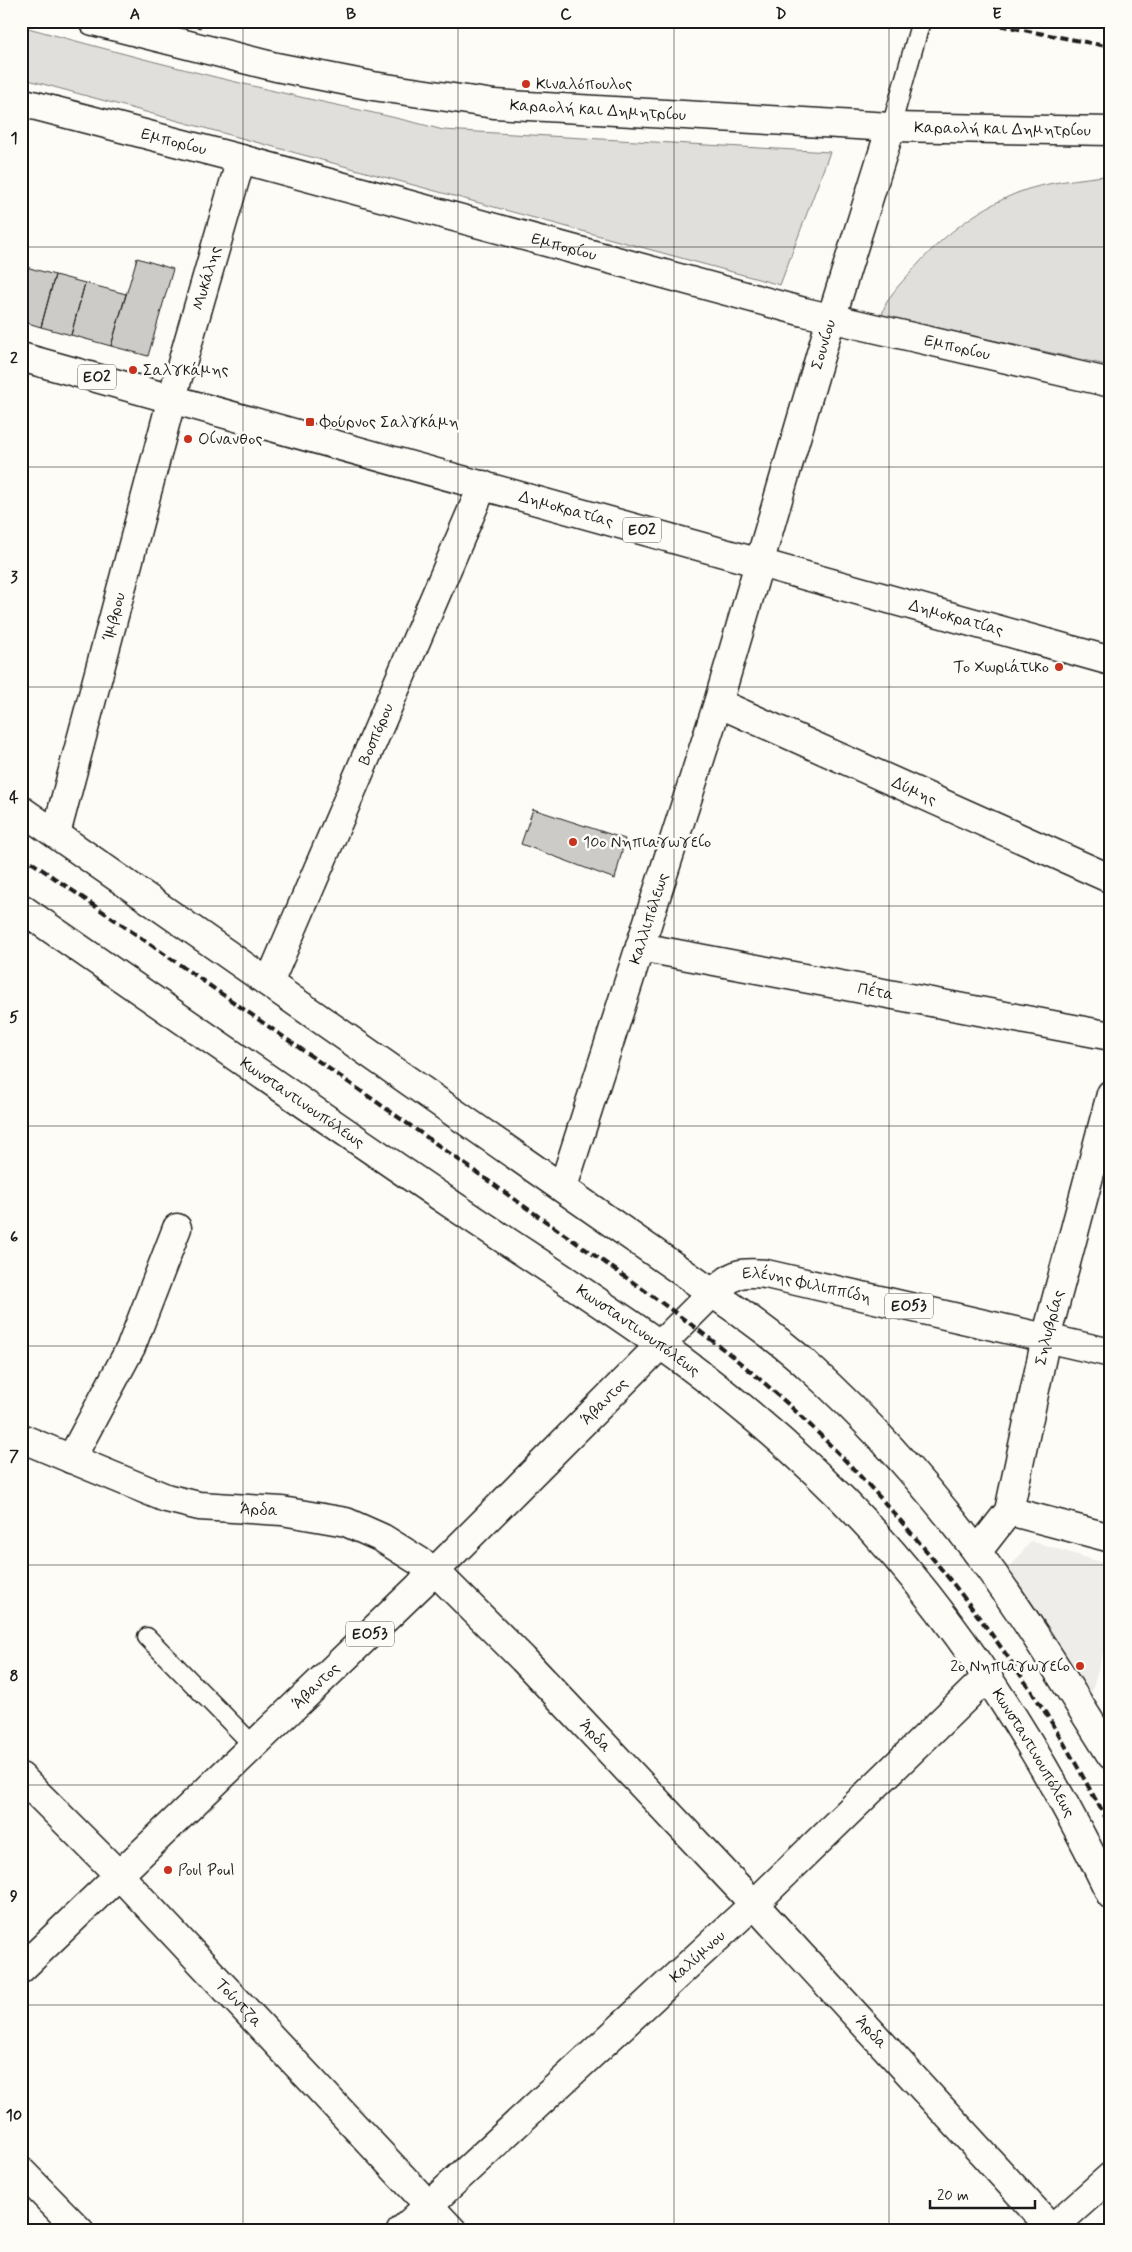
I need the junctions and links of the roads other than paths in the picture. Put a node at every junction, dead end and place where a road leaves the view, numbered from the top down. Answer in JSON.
{"nodes":[{"id":1,"x":93,"y":21,"type":"edge"},
{"id":2,"x":922,"y":21,"type":"edge"},
{"id":3,"x":21,"y":102,"type":"edge"},
{"id":4,"x":891,"y":127,"type":"junction"},
{"id":5,"x":1111,"y":131,"type":"edge"},
{"id":6,"x":241,"y":159,"type":"junction"},
{"id":7,"x":831,"y":319,"type":"junction"},
{"id":8,"x":21,"y":357,"type":"edge"},
{"id":9,"x":1111,"y":383,"type":"edge"},
{"id":10,"x":172,"y":398,"type":"junction"},
{"id":11,"x":482,"y":485,"type":"junction"},
{"id":12,"x":759,"y":563,"type":"junction"},
{"id":13,"x":1111,"y":661,"type":"edge"},
{"id":14,"x":718,"y":704,"type":"junction"},
{"id":15,"x":21,"y":810,"type":"edge"},
{"id":16,"x":56,"y":834,"type":"junction"},
{"id":17,"x":1111,"y":878,"type":"edge"},
{"id":18,"x":24,"y":917,"type":"edge"},
{"id":19,"x":640,"y":947,"type":"junction"},
{"id":20,"x":269,"y":983,"type":"junction"},
{"id":21,"x":1111,"y":1036,"type":"edge"},
{"id":22,"x":1111,"y":1094,"type":"edge"},
{"id":23,"x":563,"y":1187,"type":"junction"},
{"id":24,"x":177,"y":1228,"type":"dead end"},
{"id":25,"x":712,"y":1293,"type":"junction"},
{"id":26,"x":1046,"y":1338,"type":"junction"},
{"id":27,"x":662,"y":1346,"type":"junction"},
{"id":28,"x":1111,"y":1353,"type":"edge"},
{"id":29,"x":21,"y":1438,"type":"edge"},
{"id":30,"x":71,"y":1459,"type":"junction"},
{"id":31,"x":1010,"y":1511,"type":"junction"},
{"id":32,"x":1111,"y":1538,"type":"edge"},
{"id":33,"x":977,"y":1552,"type":"junction"},
{"id":34,"x":435,"y":1571,"type":"junction"},
{"id":35,"x":147,"y":1637,"type":"dead end"},
{"id":36,"x":988,"y":1676,"type":"junction"},
{"id":37,"x":254,"y":1746,"type":"junction"},
{"id":38,"x":1111,"y":1755,"type":"edge"},
{"id":39,"x":21,"y":1777,"type":"edge"},
{"id":40,"x":119,"y":1875,"type":"junction"},
{"id":41,"x":1111,"y":1895,"type":"edge"},
{"id":42,"x":754,"y":1904,"type":"junction"},
{"id":43,"x":21,"y":1969,"type":"edge"},
{"id":44,"x":21,"y":2171,"type":"edge"},
{"id":45,"x":1111,"y":2176,"type":"edge"},
{"id":46,"x":429,"y":2205,"type":"junction"},
{"id":47,"x":1051,"y":2230,"type":"edge"},
{"id":48,"x":80,"y":2231,"type":"edge"},
{"id":49,"x":401,"y":2231,"type":"edge"},
{"id":50,"x":453,"y":2231,"type":"edge"}],
"edges":[{"from":1,"to":4,"type":"main road","name":"Καραολή και Δημητρίου"},
{"from":2,"to":4,"type":"lane"},
{"from":3,"to":6,"type":"main road","name":"Εμπορίου"},
{"from":4,"to":5,"type":"main road","name":"Καραολή και Δημητρίου"},
{"from":4,"to":7,"type":"main road","name":"Σουνίου"},
{"from":6,"to":7,"type":"main road","name":"Εμπορίου"},
{"from":6,"to":10,"type":"main road","name":"Μυκάλης"},
{"from":7,"to":9,"type":"main road","name":"Εμπορίου"},
{"from":7,"to":12,"type":"main road","name":"Σουνίου"},
{"from":8,"to":10,"type":"main road","name":"Δημοκρατίας","number":"ΕΟ2"},
{"from":10,"to":11,"type":"main road","name":"Δημοκρατίας","number":"ΕΟ2"},
{"from":10,"to":16,"type":"main road","name":"Ίμβρου"},
{"from":11,"to":12,"type":"main road","name":"Δημοκρατίας","number":"ΕΟ2"},
{"from":11,"to":20,"type":"main road","name":"Βοσπόρου"},
{"from":12,"to":13,"type":"main road","name":"Δημοκρατίας","number":"ΕΟ2"},
{"from":12,"to":14,"type":"main road","name":"Καλλιπόλεως"},
{"from":14,"to":17,"type":"main road","name":"Δύμης"},
{"from":14,"to":19,"type":"main road","name":"Καλλιπόλεως"},
{"from":15,"to":16,"type":"main road"},
{"from":16,"to":20,"type":"main road"},
{"from":18,"to":27,"type":"main road","name":"Κωνσταντινουπόλεως"},
{"from":19,"to":21,"type":"main road","name":"Πέτα"},
{"from":19,"to":23,"type":"main road","name":"Καλλιπόλεως"},
{"from":20,"to":23,"type":"main road"},
{"from":22,"to":26,"type":"main road","name":"Σηλυβρίας"},
{"from":23,"to":25,"type":"main road"},
{"from":24,"to":30,"type":"main road"},
{"from":25,"to":26,"type":"main road","name":"Ελένης Φιλιππίδη","number":"ΕΟ53"},
{"from":25,"to":27,"type":"main road","name":"Άβαντος","number":"ΕΟ53"},
{"from":25,"to":33,"type":"main road"},
{"from":26,"to":28,"type":"main road","name":"Ελένης Φιλιππίδη","number":"ΕΟ53"},
{"from":26,"to":31,"type":"main road","name":"Σηλυβρίας"},
{"from":27,"to":34,"type":"main road","name":"Άβαντος","number":"ΕΟ53"},
{"from":27,"to":36,"type":"main road","name":"Κωνσταντινουπόλεως"},
{"from":29,"to":30,"type":"main road","name":"Άρδα"},
{"from":30,"to":34,"type":"main road","name":"Άρδα"},
{"from":31,"to":32,"type":"main road"},
{"from":31,"to":33,"type":"main road","name":"Σηλυβρίας"},
{"from":33,"to":38,"type":"main road"},
{"from":34,"to":37,"type":"main road","name":"Άβαντος","number":"ΕΟ53"},
{"from":34,"to":42,"type":"main road","name":"Άρδα"},
{"from":35,"to":37,"type":"lane"},
{"from":36,"to":41,"type":"main road","name":"Κωνσταντινουπόλεως"},
{"from":36,"to":42,"type":"main road","name":"Καλύμνου"},
{"from":37,"to":40,"type":"main road","name":"Άβαντος","number":"ΕΟ53"},
{"from":39,"to":40,"type":"main road","name":"Τούντζα"},
{"from":40,"to":43,"type":"main road","name":"Άβαντος","number":"ΕΟ53"},
{"from":40,"to":46,"type":"main road","name":"Τούντζα"},
{"from":42,"to":46,"type":"main road","name":"Καλύμνου"},
{"from":42,"to":47,"type":"main road","name":"Άρδα"},
{"from":44,"to":48,"type":"main road"},
{"from":45,"to":47,"type":"main road"},
{"from":46,"to":49,"type":"main road","name":"Καλύμνου"},
{"from":46,"to":50,"type":"main road","name":"Τούντζα"}]}
